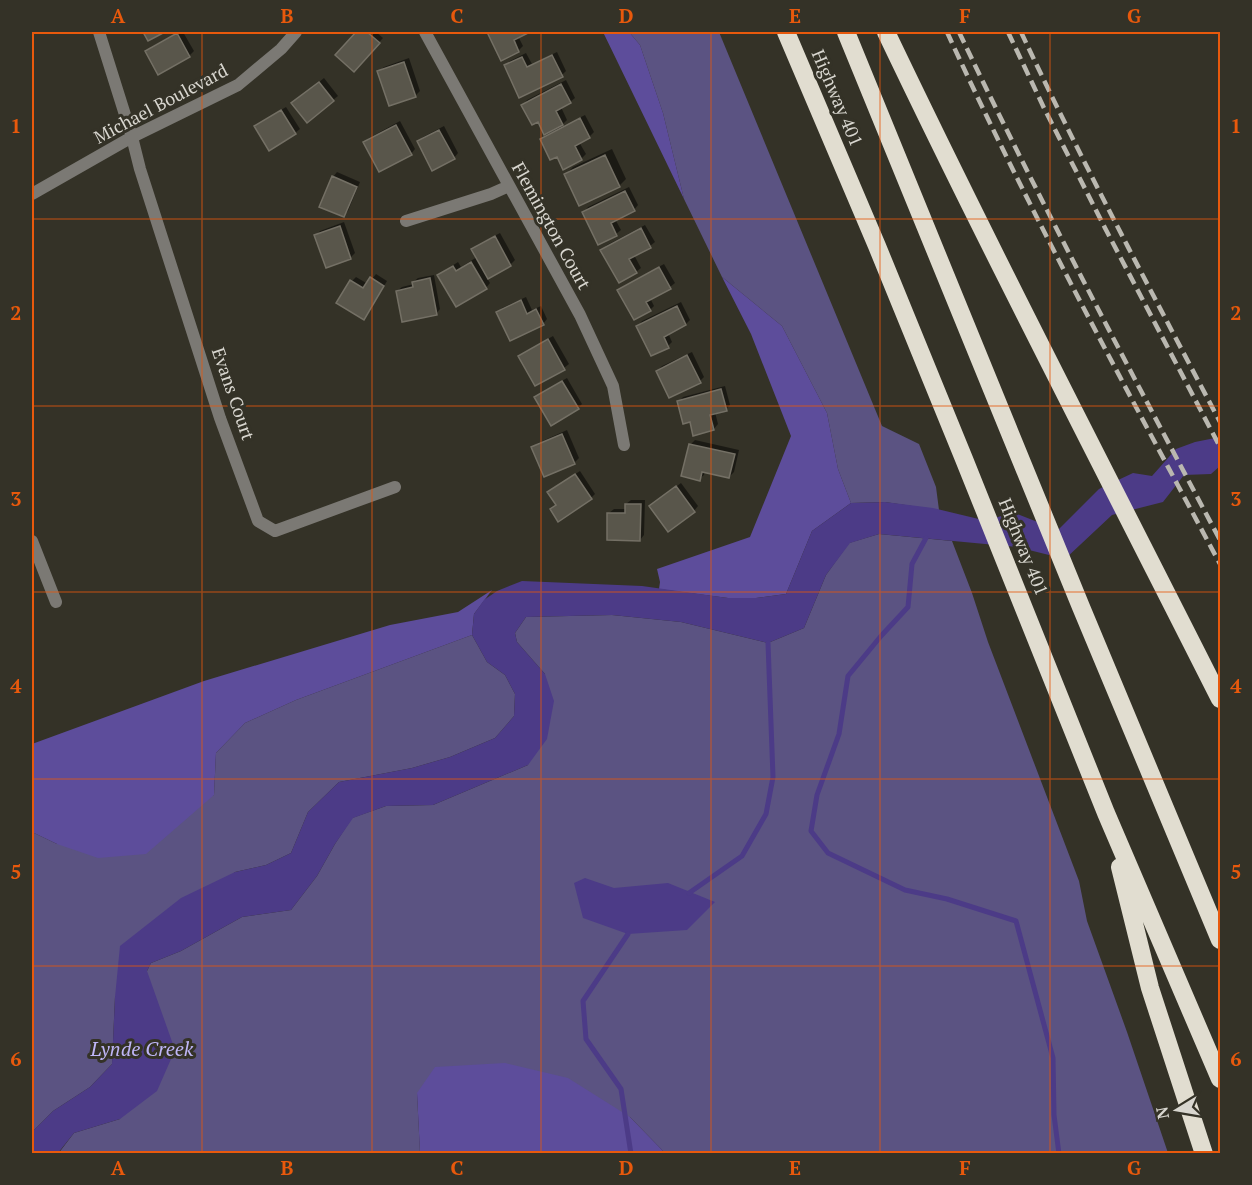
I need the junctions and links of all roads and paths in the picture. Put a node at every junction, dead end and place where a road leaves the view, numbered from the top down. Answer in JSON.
{"nodes":[{"id":1,"x":99,"y":32,"type":"edge"},
{"id":2,"x":296,"y":32,"type":"edge"},
{"id":3,"x":425,"y":32,"type":"edge"},
{"id":4,"x":786,"y":32,"type":"edge"},
{"id":5,"x":846,"y":32,"type":"edge"},
{"id":6,"x":886,"y":32,"type":"edge"},
{"id":7,"x":132,"y":137,"type":"junction"},
{"id":8,"x":509,"y":186,"type":"junction"},
{"id":9,"x":32,"y":194,"type":"edge"},
{"id":10,"x":406,"y":222,"type":"dead end"},
{"id":11,"x":624,"y":445,"type":"dead end"},
{"id":12,"x":395,"y":487,"type":"dead end"},
{"id":13,"x":32,"y":541,"type":"edge"},
{"id":14,"x":56,"y":602,"type":"dead end"},
{"id":15,"x":1221,"y":699,"type":"edge"},
{"id":16,"x":1106,"y":813,"type":"junction"},
{"id":17,"x":1221,"y":940,"type":"edge"},
{"id":18,"x":1221,"y":1079,"type":"edge"},
{"id":19,"x":1203,"y":1154,"type":"edge"}],
"edges":[{"from":1,"to":7,"type":"street"},
{"from":2,"to":7,"type":"street","name":"Michael Boulevard"},
{"from":3,"to":8,"type":"street","name":"Flemington Court"},
{"from":4,"to":16,"type":"highway","name":"Highway 401"},
{"from":5,"to":17,"type":"highway","name":"Highway 401"},
{"from":6,"to":15,"type":"highway"},
{"from":7,"to":9,"type":"street","name":"Michael Boulevard"},
{"from":7,"to":12,"type":"street","name":"Evans Court"},
{"from":8,"to":10,"type":"street"},
{"from":8,"to":11,"type":"street","name":"Flemington Court"},
{"from":13,"to":14,"type":"street"},
{"from":16,"to":18,"type":"highway","name":"Highway 401"},
{"from":16,"to":19,"type":"highway"}]}
